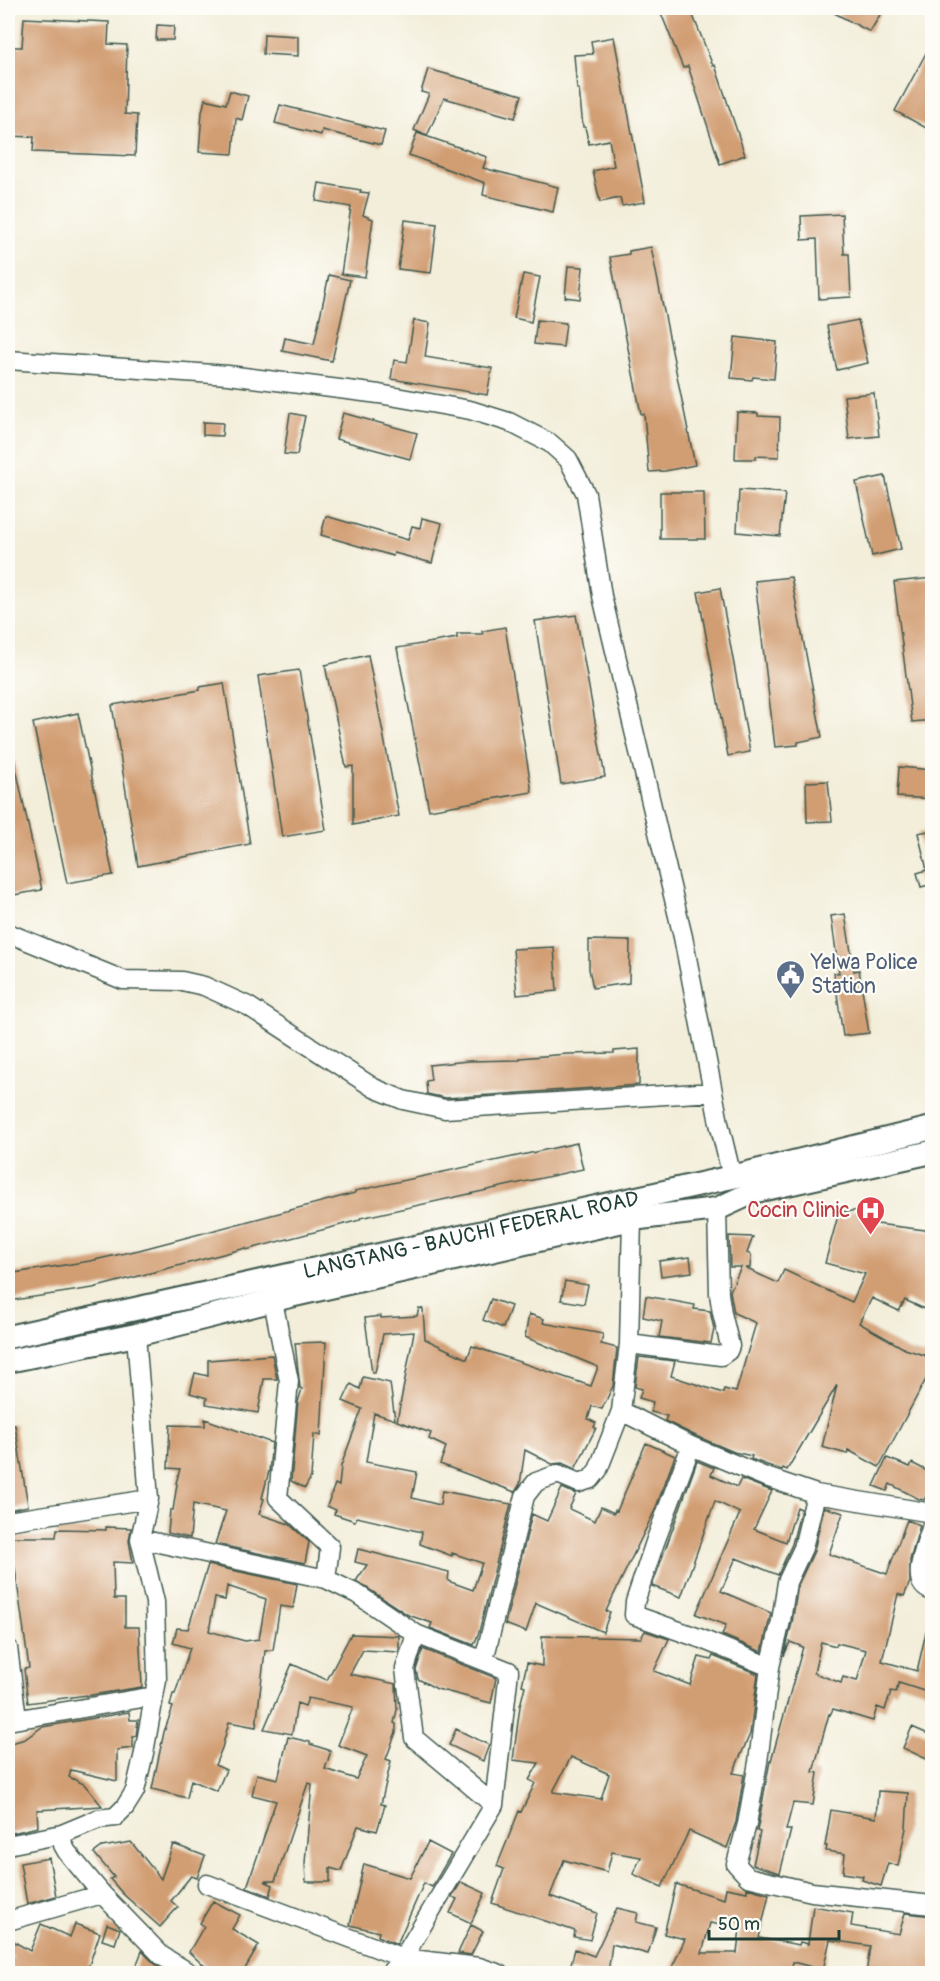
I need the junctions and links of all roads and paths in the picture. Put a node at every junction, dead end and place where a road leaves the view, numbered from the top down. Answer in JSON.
{"nodes":[{"id":1,"x":8,"y":360,"type":"edge"},
{"id":2,"x":8,"y":933,"type":"edge"},
{"id":3,"x":713,"y":1092,"type":"junction"},
{"id":4,"x":933,"y":1128,"type":"edge"},
{"id":5,"x":933,"y":1152,"type":"edge"},
{"id":6,"x":732,"y":1177,"type":"junction"},
{"id":7,"x":717,"y":1209,"type":"junction"},
{"id":8,"x":632,"y":1219,"type":"junction"},
{"id":9,"x":273,"y":1301,"type":"junction"},
{"id":10,"x":136,"y":1335,"type":"junction"},
{"id":11,"x":8,"y":1337,"type":"edge"},
{"id":12,"x":629,"y":1344,"type":"junction"},
{"id":13,"x":8,"y":1361,"type":"edge"},
{"id":14,"x":621,"y":1412,"type":"junction"},
{"id":15,"x":691,"y":1446,"type":"junction"},
{"id":16,"x":816,"y":1494,"type":"junction"},
{"id":17,"x":149,"y":1499,"type":"junction"},
{"id":18,"x":933,"y":1514,"type":"edge"},
{"id":19,"x":8,"y":1521,"type":"edge"},
{"id":20,"x":933,"y":1525,"type":"edge"},
{"id":21,"x":140,"y":1539,"type":"junction"},
{"id":22,"x":326,"y":1579,"type":"junction"},
{"id":23,"x":933,"y":1591,"type":"edge"},
{"id":24,"x":416,"y":1634,"type":"junction"},
{"id":25,"x":8,"y":1648,"type":"edge"},
{"id":26,"x":484,"y":1660,"type":"junction"},
{"id":27,"x":770,"y":1667,"type":"junction"},
{"id":28,"x":154,"y":1696,"type":"junction"},
{"id":29,"x":12,"y":1720,"type":"edge"},
{"id":30,"x":494,"y":1805,"type":"junction"},
{"id":31,"x":62,"y":1834,"type":"junction"},
{"id":32,"x":8,"y":1845,"type":"edge"},
{"id":33,"x":207,"y":1884,"type":"dead end"},
{"id":34,"x":102,"y":1894,"type":"junction"},
{"id":35,"x":933,"y":1905,"type":"edge"},
{"id":36,"x":8,"y":1921,"type":"edge"},
{"id":37,"x":403,"y":1958,"type":"junction"},
{"id":38,"x":190,"y":1974,"type":"edge"},
{"id":39,"x":389,"y":1974,"type":"edge"},
{"id":40,"x":500,"y":1974,"type":"edge"}],
"edges":[{"from":1,"to":3,"type":"street"},
{"from":2,"to":3,"type":"street"},
{"from":3,"to":6,"type":"street"},
{"from":4,"to":6,"type":"main road","name":"LANGTANG - BAUCHI FEDERAL ROAD"},
{"from":5,"to":7,"type":"main road"},
{"from":6,"to":11,"type":"main road","name":"LANGTANG - BAUCHI FEDERAL ROAD"},
{"from":7,"to":8,"type":"main road"},
{"from":7,"to":12,"type":"street"},
{"from":8,"to":9,"type":"main road"},
{"from":8,"to":12,"type":"street"},
{"from":9,"to":10,"type":"main road"},
{"from":9,"to":22,"type":"street"},
{"from":10,"to":13,"type":"main road"},
{"from":10,"to":17,"type":"street"},
{"from":12,"to":14,"type":"street"},
{"from":14,"to":15,"type":"street"},
{"from":14,"to":26,"type":"street"},
{"from":15,"to":16,"type":"street"},
{"from":15,"to":27,"type":"street"},
{"from":16,"to":18,"type":"street"},
{"from":16,"to":27,"type":"street"},
{"from":17,"to":19,"type":"street"},
{"from":17,"to":21,"type":"street"},
{"from":20,"to":23,"type":"street"},
{"from":21,"to":22,"type":"street"},
{"from":21,"to":28,"type":"street"},
{"from":22,"to":24,"type":"street"},
{"from":24,"to":26,"type":"street"},
{"from":24,"to":30,"type":"street"},
{"from":25,"to":29,"type":"street"},
{"from":26,"to":30,"type":"street"},
{"from":27,"to":35,"type":"street"},
{"from":28,"to":29,"type":"street"},
{"from":28,"to":31,"type":"street"},
{"from":30,"to":37,"type":"street"},
{"from":31,"to":32,"type":"street"},
{"from":31,"to":34,"type":"street"},
{"from":33,"to":37,"type":"street"},
{"from":34,"to":36,"type":"street"},
{"from":34,"to":38,"type":"street"},
{"from":37,"to":39,"type":"street"},
{"from":37,"to":40,"type":"street"}]}
